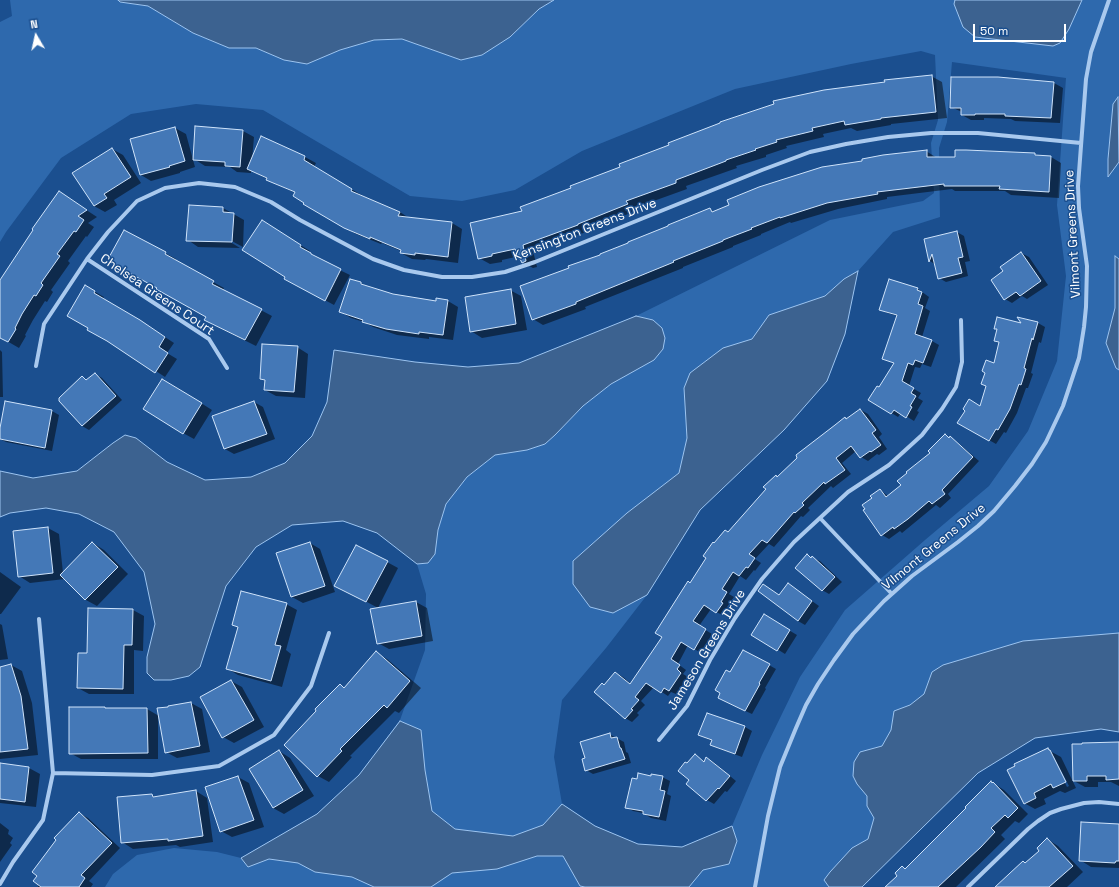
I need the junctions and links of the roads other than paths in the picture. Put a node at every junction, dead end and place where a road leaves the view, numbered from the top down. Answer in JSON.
{"nodes":[{"id":1,"x":1109,"y":0,"type":"edge"},
{"id":2,"x":1081,"y":143,"type":"junction"},
{"id":3,"x":86,"y":259,"type":"junction"},
{"id":4,"x":961,"y":320,"type":"dead end"},
{"id":5,"x":36,"y":366,"type":"dead end"},
{"id":6,"x":228,"y":368,"type":"dead end"},
{"id":7,"x":820,"y":518,"type":"junction"},
{"id":8,"x":891,"y":594,"type":"junction"},
{"id":9,"x":40,"y":619,"type":"dead end"},
{"id":10,"x":329,"y":634,"type":"dead end"},
{"id":11,"x":659,"y":740,"type":"dead end"},
{"id":12,"x":53,"y":773,"type":"junction"},
{"id":13,"x":1119,"y":804,"type":"edge"},
{"id":14,"x":0,"y":884,"type":"edge"},
{"id":15,"x":755,"y":887,"type":"edge"},
{"id":16,"x":968,"y":887,"type":"edge"}],
"edges":[{"from":1,"to":2,"type":"street","name":"Vilmont Greens Drive"},
{"from":2,"to":3,"type":"street","name":"Kensington Greens Drive"},
{"from":2,"to":8,"type":"street","name":"Vilmont Greens Drive"},
{"from":3,"to":5,"type":"street","name":"Kensington Greens Drive"},
{"from":3,"to":6,"type":"street","name":"Chelsea Greens Court"},
{"from":4,"to":7,"type":"street","name":"Jameson Greens Drive"},
{"from":7,"to":8,"type":"street"},
{"from":7,"to":11,"type":"street","name":"Jameson Greens Drive"},
{"from":8,"to":15,"type":"street","name":"Vilmont Greens Drive"},
{"from":9,"to":12,"type":"street"},
{"from":10,"to":12,"type":"street"},
{"from":12,"to":14,"type":"street"},
{"from":13,"to":16,"type":"street"}]}
